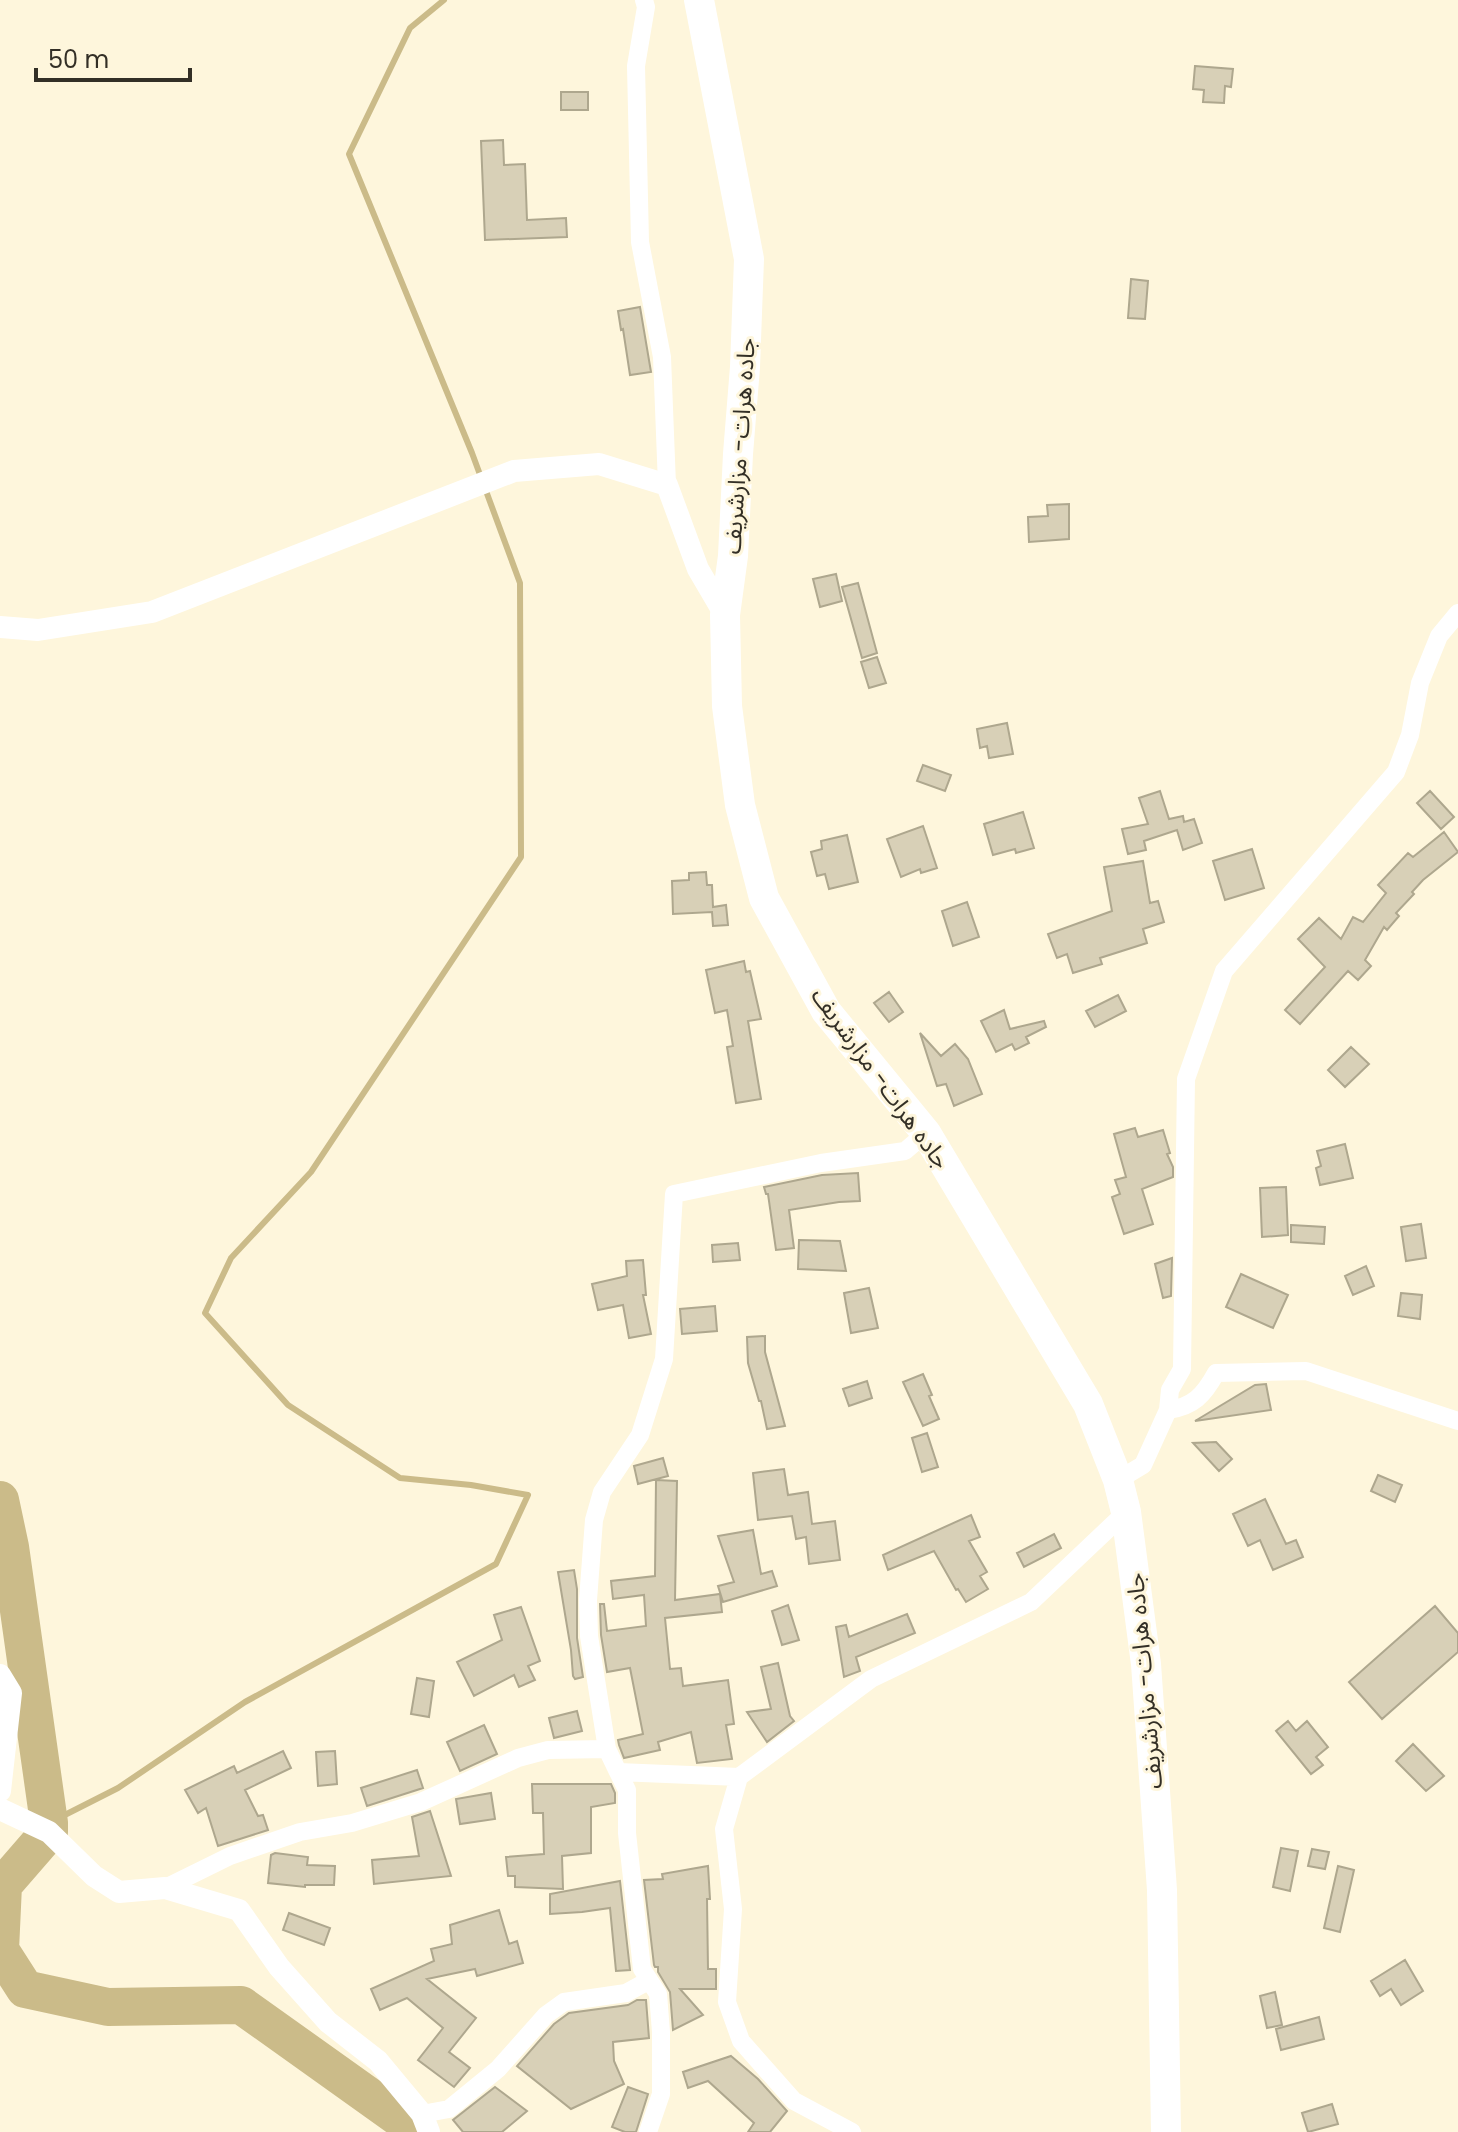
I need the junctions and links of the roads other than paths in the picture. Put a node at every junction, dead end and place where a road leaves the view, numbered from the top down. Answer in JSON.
{"nodes":[{"id":1,"x":644,"y":0,"type":"edge"},
{"id":2,"x":699,"y":0,"type":"edge"},
{"id":3,"x":667,"y":485,"type":"junction"},
{"id":4,"x":1458,"y":613,"type":"edge"},
{"id":5,"x":725,"y":615,"type":"junction"},
{"id":6,"x":0,"y":627,"type":"edge"},
{"id":7,"x":926,"y":1133,"type":"junction"},
{"id":8,"x":1168,"y":1410,"type":"junction"},
{"id":9,"x":1458,"y":1421,"type":"edge"},
{"id":10,"x":1118,"y":1480,"type":"junction"},
{"id":11,"x":1126,"y":1512,"type":"junction"},
{"id":12,"x":0,"y":1675,"type":"edge"},
{"id":13,"x":607,"y":1749,"type":"junction"},
{"id":14,"x":618,"y":1772,"type":"junction"},
{"id":15,"x":739,"y":1777,"type":"junction"},
{"id":16,"x":0,"y":1791,"type":"edge"},
{"id":17,"x":0,"y":1809,"type":"edge"},
{"id":18,"x":165,"y":1888,"type":"junction"},
{"id":19,"x":648,"y":1981,"type":"junction"},
{"id":20,"x":426,"y":2123,"type":"edge"},
{"id":21,"x":648,"y":2132,"type":"edge"},
{"id":22,"x":852,"y":2132,"type":"edge"},
{"id":23,"x":1166,"y":2132,"type":"edge"}],
"edges":[{"from":1,"to":3,"type":"street"},
{"from":2,"to":5,"type":"highway","name":"جاده هرات- مزارشریف"},
{"from":3,"to":5,"type":"street"},
{"from":3,"to":6,"type":"street"},
{"from":4,"to":8,"type":"street"},
{"from":5,"to":7,"type":"highway","name":"جاده هرات- مزارشریف"},
{"from":7,"to":10,"type":"highway","name":"جاده هرات- مزارشریف"},
{"from":7,"to":13,"type":"street"},
{"from":8,"to":9,"type":"street"},
{"from":8,"to":10,"type":"street"},
{"from":10,"to":11,"type":"highway","name":"جاده هرات- مزارشریف"},
{"from":11,"to":15,"type":"street"},
{"from":11,"to":23,"type":"highway","name":"جاده هرات- مزارشریف"},
{"from":12,"to":16,"type":"street"},
{"from":13,"to":14,"type":"street"},
{"from":13,"to":18,"type":"street"},
{"from":14,"to":15,"type":"street"},
{"from":14,"to":19,"type":"street"},
{"from":15,"to":22,"type":"street"},
{"from":17,"to":18,"type":"street"},
{"from":18,"to":20,"type":"street"},
{"from":19,"to":20,"type":"street"},
{"from":19,"to":21,"type":"street"}]}
